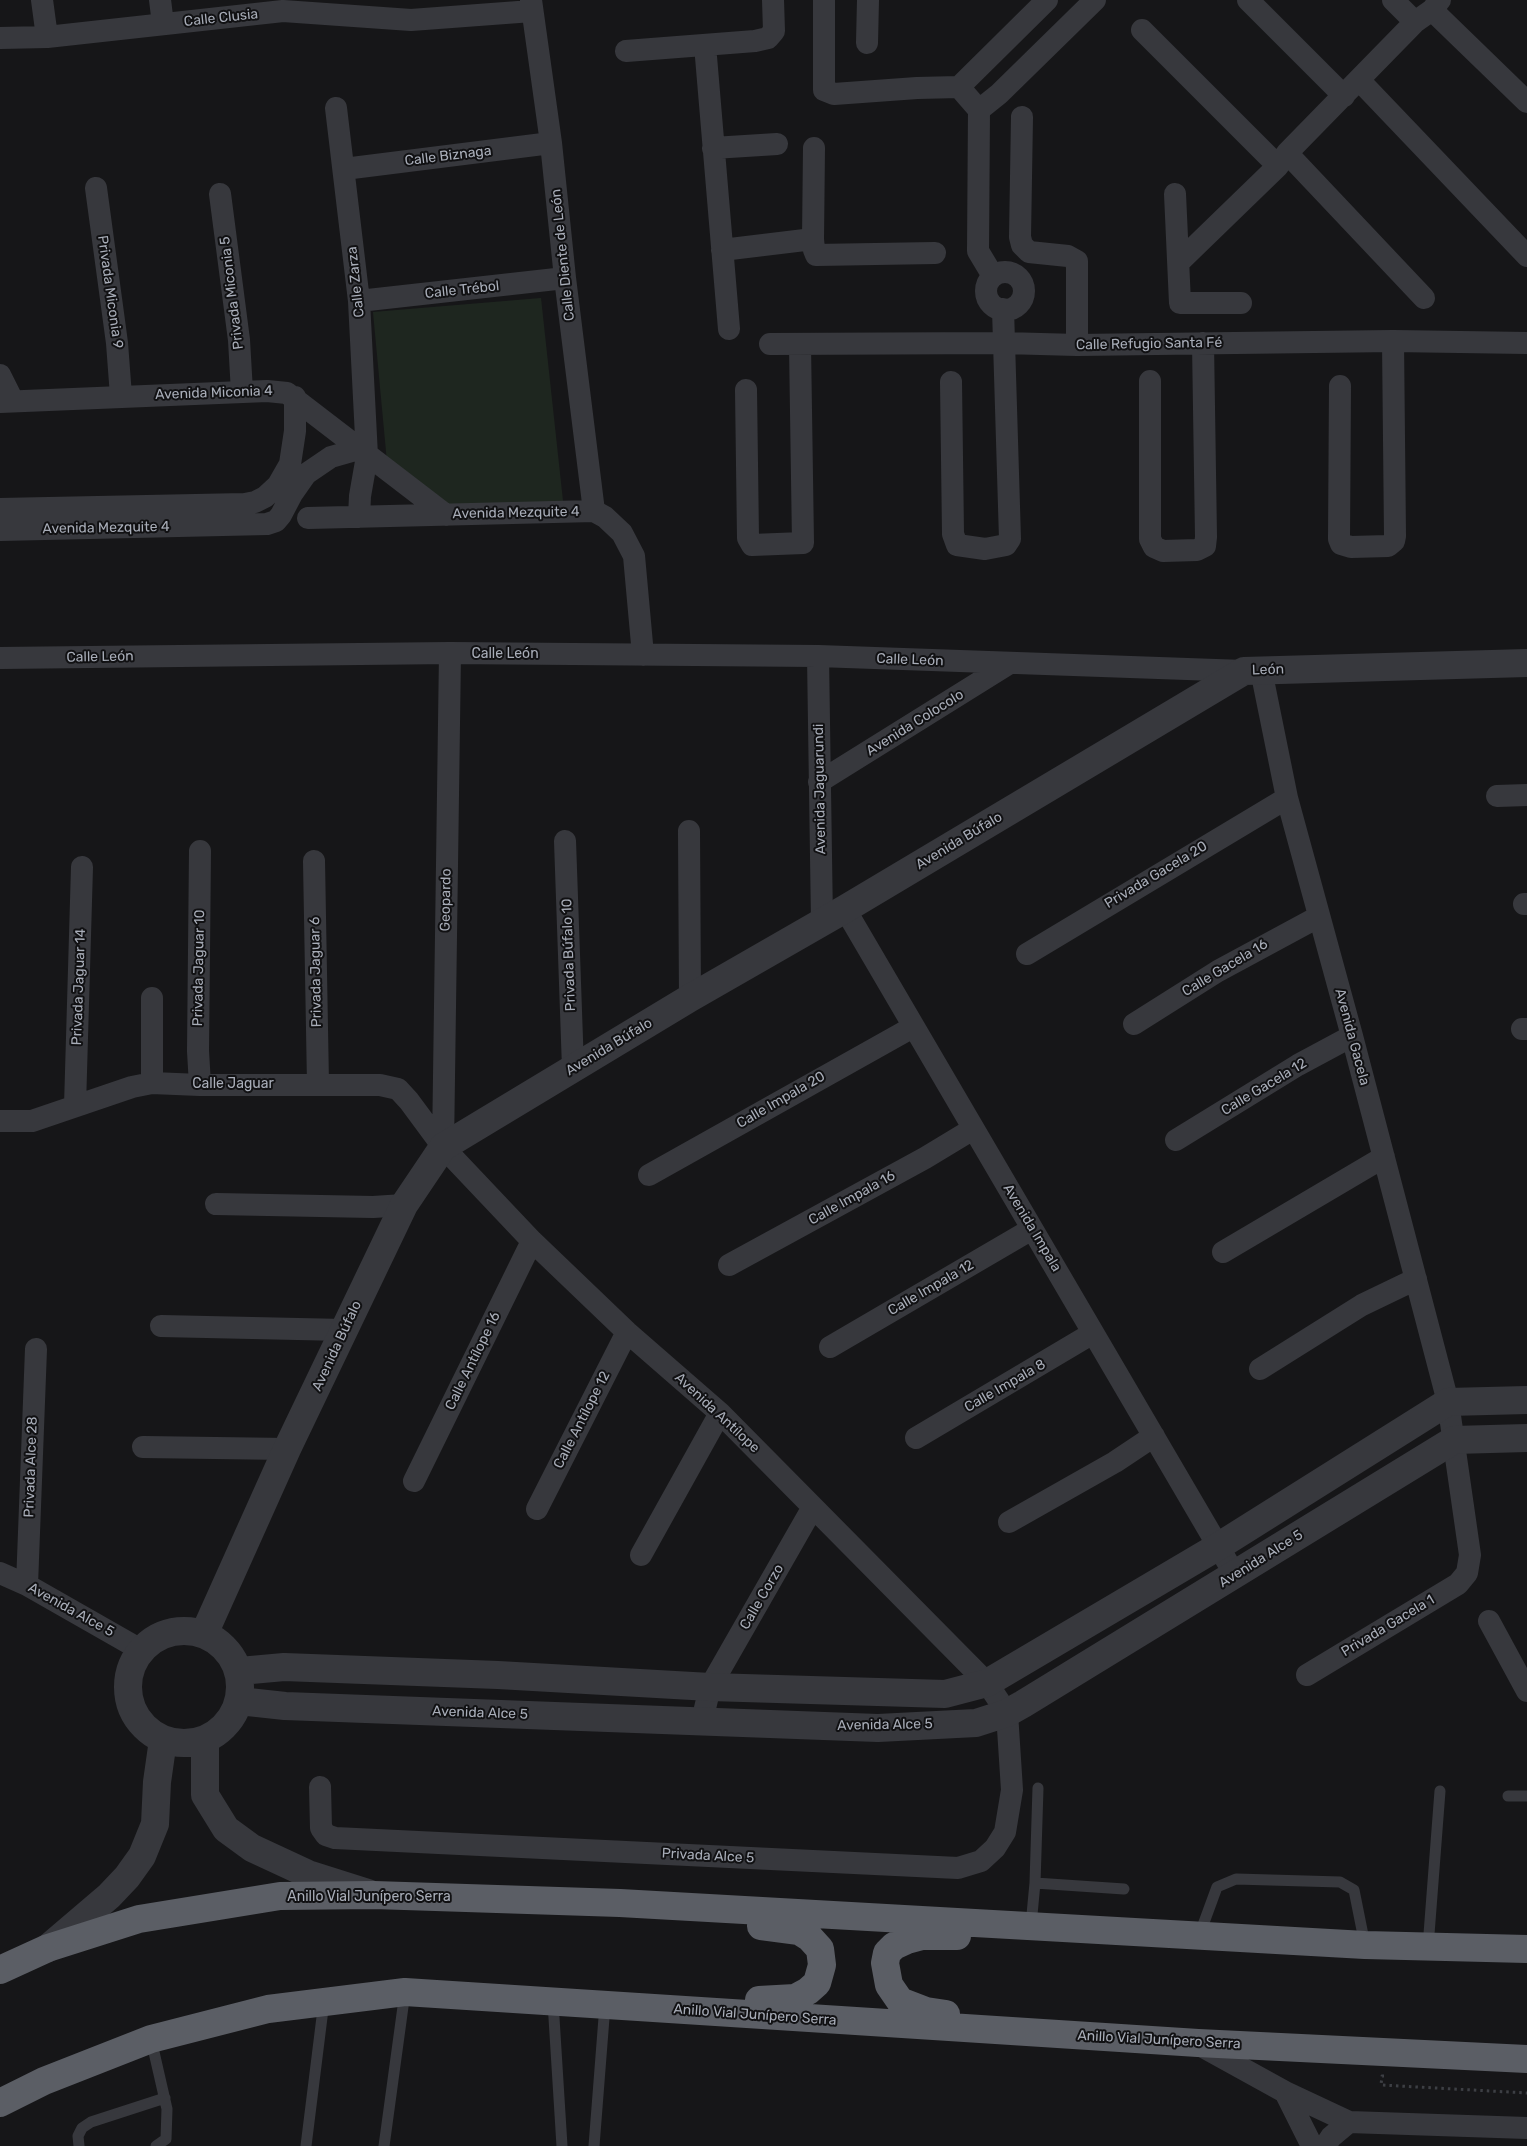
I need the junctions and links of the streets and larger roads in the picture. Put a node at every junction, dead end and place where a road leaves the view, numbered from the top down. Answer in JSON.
{"nodes":[{"id":1,"x":42,"y":0,"type":"edge"},
{"id":2,"x":160,"y":0,"type":"edge"},
{"id":3,"x":773,"y":0,"type":"edge"},
{"id":4,"x":824,"y":0,"type":"edge"},
{"id":5,"x":868,"y":0,"type":"edge"},
{"id":6,"x":1047,"y":0,"type":"edge"},
{"id":7,"x":1095,"y":0,"type":"edge"},
{"id":8,"x":1248,"y":0,"type":"edge"},
{"id":9,"x":1393,"y":0,"type":"edge"},
{"id":10,"x":282,"y":6,"type":"edge"},
{"id":11,"x":532,"y":6,"type":"edge"},
{"id":12,"x":409,"y":10,"type":"edge"},
{"id":13,"x":1429,"y":11,"type":"edge"},
{"id":14,"x":163,"y":24,"type":"junction"},
{"id":15,"x":1142,"y":30,"type":"dead end"},
{"id":16,"x":47,"y":37,"type":"junction"},
{"id":17,"x":0,"y":38,"type":"edge"},
{"id":18,"x":867,"y":43,"type":"dead end"},
{"id":19,"x":705,"y":45,"type":"junction"},
{"id":20,"x":626,"y":51,"type":"dead end"},
{"id":21,"x":959,"y":87,"type":"junction"},
{"id":22,"x":1352,"y":88,"type":"junction"},
{"id":23,"x":1527,"y":102,"type":"edge"},
{"id":24,"x":336,"y":108,"type":"dead end"},
{"id":25,"x":979,"y":110,"type":"junction"},
{"id":26,"x":1022,"y":117,"type":"dead end"},
{"id":27,"x":552,"y":143,"type":"junction"},
{"id":28,"x":777,"y":144,"type":"dead end"},
{"id":29,"x":713,"y":148,"type":"junction"},
{"id":30,"x":814,"y":148,"type":"dead end"},
{"id":31,"x":1282,"y":160,"type":"junction"},
{"id":32,"x":344,"y":169,"type":"junction"},
{"id":33,"x":96,"y":188,"type":"dead end"},
{"id":34,"x":220,"y":194,"type":"dead end"},
{"id":35,"x":1175,"y":194,"type":"dead end"},
{"id":36,"x":813,"y":239,"type":"junction"},
{"id":37,"x":722,"y":250,"type":"junction"},
{"id":38,"x":935,"y":253,"type":"dead end"},
{"id":39,"x":1527,"y":256,"type":"edge"},
{"id":40,"x":1179,"y":262,"type":"junction"},
{"id":41,"x":993,"y":276,"type":"junction"},
{"id":42,"x":565,"y":278,"type":"junction"},
{"id":43,"x":1424,"y":298,"type":"dead end"},
{"id":44,"x":359,"y":301,"type":"junction"},
{"id":45,"x":1242,"y":303,"type":"dead end"},
{"id":46,"x":1003,"y":310,"type":"junction"},
{"id":47,"x":729,"y":329,"type":"dead end"},
{"id":48,"x":1393,"y":341,"type":"junction"},
{"id":49,"x":1004,"y":343,"type":"junction"},
{"id":50,"x":1203,"y":343,"type":"junction"},
{"id":51,"x":1527,"y":343,"type":"edge"},
{"id":52,"x":770,"y":344,"type":"dead end"},
{"id":53,"x":800,"y":345,"type":"junction"},
{"id":54,"x":1077,"y":345,"type":"junction"},
{"id":55,"x":0,"y":375,"type":"edge"},
{"id":56,"x":1150,"y":381,"type":"dead end"},
{"id":57,"x":951,"y":382,"type":"dead end"},
{"id":58,"x":1340,"y":386,"type":"dead end"},
{"id":59,"x":746,"y":390,"type":"dead end"},
{"id":60,"x":242,"y":392,"type":"junction"},
{"id":61,"x":121,"y":396,"type":"junction"},
{"id":62,"x":294,"y":397,"type":"junction"},
{"id":63,"x":6,"y":402,"type":"edge"},
{"id":64,"x":363,"y":453,"type":"junction"},
{"id":65,"x":285,"y":490,"type":"junction"},
{"id":66,"x":0,"y":509,"type":"edge"},
{"id":67,"x":594,"y":511,"type":"junction"},
{"id":68,"x":446,"y":515,"type":"junction"},
{"id":69,"x":154,"y":517,"type":"junction"},
{"id":70,"x":359,"y":517,"type":"junction"},
{"id":71,"x":308,"y":518,"type":"dead end"},
{"id":72,"x":0,"y":530,"type":"edge"},
{"id":73,"x":450,"y":653,"type":"junction"},
{"id":74,"x":643,"y":655,"type":"junction"},
{"id":75,"x":818,"y":656,"type":"junction"},
{"id":76,"x":0,"y":658,"type":"edge"},
{"id":77,"x":1010,"y":663,"type":"junction"},
{"id":78,"x":1527,"y":663,"type":"edge"},
{"id":79,"x":1253,"y":670,"type":"junction"},
{"id":80,"x":819,"y":782,"type":"junction"},
{"id":81,"x":1527,"y":795,"type":"edge"},
{"id":82,"x":1496,"y":796,"type":"dead end"},
{"id":83,"x":1287,"y":798,"type":"junction"},
{"id":84,"x":690,"y":831,"type":"dead end"},
{"id":85,"x":565,"y":841,"type":"dead end"},
{"id":86,"x":200,"y":851,"type":"dead end"},
{"id":87,"x":314,"y":861,"type":"dead end"},
{"id":88,"x":82,"y":867,"type":"dead end"},
{"id":89,"x":845,"y":909,"type":"junction"},
{"id":90,"x":1318,"y":917,"type":"junction"},
{"id":91,"x":822,"y":922,"type":"junction"},
{"id":92,"x":1027,"y":954,"type":"dead end"},
{"id":93,"x":152,"y":998,"type":"dead end"},
{"id":94,"x":690,"y":998,"type":"junction"},
{"id":95,"x":1134,"y":1024,"type":"dead end"},
{"id":96,"x":913,"y":1027,"type":"junction"},
{"id":97,"x":1352,"y":1036,"type":"junction"},
{"id":98,"x":574,"y":1068,"type":"junction"},
{"id":99,"x":152,"y":1083,"type":"junction"},
{"id":100,"x":318,"y":1084,"type":"junction"},
{"id":101,"x":200,"y":1085,"type":"junction"},
{"id":102,"x":76,"y":1106,"type":"junction"},
{"id":103,"x":0,"y":1121,"type":"edge"},
{"id":104,"x":973,"y":1128,"type":"junction"},
{"id":105,"x":1176,"y":1140,"type":"dead end"},
{"id":106,"x":443,"y":1147,"type":"junction"},
{"id":107,"x":1384,"y":1157,"type":"junction"},
{"id":108,"x":649,"y":1175,"type":"dead end"},
{"id":109,"x":216,"y":1204,"type":"dead end"},
{"id":110,"x":404,"y":1205,"type":"junction"},
{"id":111,"x":1032,"y":1229,"type":"junction"},
{"id":112,"x":532,"y":1241,"type":"junction"},
{"id":113,"x":1223,"y":1252,"type":"dead end"},
{"id":114,"x":729,"y":1265,"type":"dead end"},
{"id":115,"x":1416,"y":1279,"type":"junction"},
{"id":116,"x":161,"y":1326,"type":"dead end"},
{"id":117,"x":344,"y":1330,"type":"junction"},
{"id":118,"x":626,"y":1332,"type":"junction"},
{"id":119,"x":1093,"y":1333,"type":"junction"},
{"id":120,"x":830,"y":1347,"type":"dead end"},
{"id":121,"x":36,"y":1349,"type":"dead end"},
{"id":122,"x":1260,"y":1369,"type":"dead end"},
{"id":123,"x":1527,"y":1400,"type":"edge"},
{"id":124,"x":1448,"y":1402,"type":"junction"},
{"id":125,"x":720,"y":1413,"type":"junction"},
{"id":126,"x":1154,"y":1436,"type":"junction"},
{"id":127,"x":916,"y":1438,"type":"dead end"},
{"id":128,"x":1527,"y":1438,"type":"edge"},
{"id":129,"x":1454,"y":1440,"type":"junction"},
{"id":130,"x":143,"y":1447,"type":"dead end"},
{"id":131,"x":287,"y":1449,"type":"junction"},
{"id":132,"x":414,"y":1481,"type":"dead end"},
{"id":133,"x":813,"y":1507,"type":"junction"},
{"id":134,"x":537,"y":1509,"type":"dead end"},
{"id":135,"x":1009,"y":1522,"type":"dead end"},
{"id":136,"x":1219,"y":1546,"type":"junction"},
{"id":137,"x":641,"y":1555,"type":"dead end"},
{"id":138,"x":0,"y":1573,"type":"edge"},
{"id":139,"x":1466,"y":1573,"type":"joint"},
{"id":140,"x":1235,"y":1575,"type":"junction"},
{"id":141,"x":27,"y":1585,"type":"junction"},
{"id":142,"x":1489,"y":1620,"type":"dead end"},
{"id":143,"x":204,"y":1634,"type":"junction"},
{"id":144,"x":141,"y":1650,"type":"junction"},
{"id":145,"x":240,"y":1671,"type":"junction"},
{"id":146,"x":1307,"y":1675,"type":"dead end"},
{"id":147,"x":987,"y":1683,"type":"junction"},
{"id":148,"x":710,"y":1688,"type":"junction"},
{"id":149,"x":1527,"y":1691,"type":"edge"},
{"id":150,"x":239,"y":1701,"type":"junction"},
{"id":151,"x":1007,"y":1713,"type":"junction"},
{"id":152,"x":702,"y":1721,"type":"junction"},
{"id":153,"x":163,"y":1740,"type":"junction"},
{"id":154,"x":205,"y":1740,"type":"junction"},
{"id":155,"x":320,"y":1787,"type":"dead end"},
{"id":156,"x":374,"y":1895,"type":"junction"},
{"id":157,"x":620,"y":1903,"type":"junction"},
{"id":158,"x":1143,"y":1932,"type":"junction"},
{"id":159,"x":48,"y":1948,"type":"junction"},
{"id":160,"x":1527,"y":1949,"type":"edge"},
{"id":161,"x":0,"y":1970,"type":"edge"},
{"id":162,"x":605,"y":2005,"type":"junction"},
{"id":163,"x":1090,"y":2036,"type":"junction"},
{"id":164,"x":1198,"y":2043,"type":"junction"},
{"id":165,"x":1527,"y":2059,"type":"edge"},
{"id":166,"x":1285,"y":2092,"type":"junction"},
{"id":167,"x":0,"y":2103,"type":"edge"},
{"id":168,"x":1349,"y":2122,"type":"junction"},
{"id":169,"x":1527,"y":2128,"type":"edge"},
{"id":170,"x":1312,"y":2146,"type":"edge"},
{"id":171,"x":1325,"y":2146,"type":"edge"}],
"edges":[{"from":1,"to":16,"type":"street"},
{"from":2,"to":14,"type":"street"},
{"from":3,"to":19,"type":"street"},
{"from":4,"to":21,"type":"street"},
{"from":5,"to":18,"type":"street"},
{"from":6,"to":21,"type":"street"},
{"from":7,"to":25,"type":"street"},
{"from":8,"to":22,"type":"street"},
{"from":9,"to":13,"type":"street"},
{"from":10,"to":12,"type":"street","name":"Calle Clusia"},
{"from":10,"to":14,"type":"street","name":"Calle Clusia"},
{"from":11,"to":12,"type":"street","name":"Calle Clusia"},
{"from":11,"to":27,"type":"street","name":"Calle Diente de León"},
{"from":13,"to":22,"type":"street"},
{"from":13,"to":23,"type":"street"},
{"from":14,"to":16,"type":"street","name":"Calle Clusia"},
{"from":15,"to":31,"type":"street"},
{"from":16,"to":17,"type":"street","name":"Calle Clusia"},
{"from":19,"to":20,"type":"street"},
{"from":19,"to":29,"type":"street"},
{"from":21,"to":25,"type":"street"},
{"from":22,"to":31,"type":"street"},
{"from":22,"to":39,"type":"street"},
{"from":24,"to":32,"type":"street","name":"Calle Zarza"},
{"from":25,"to":41,"type":"street"},
{"from":26,"to":54,"type":"street"},
{"from":27,"to":32,"type":"street","name":"Calle Biznaga"},
{"from":27,"to":42,"type":"street","name":"Calle Diente de León"},
{"from":28,"to":29,"type":"street"},
{"from":29,"to":37,"type":"street"},
{"from":30,"to":36,"type":"street"},
{"from":31,"to":40,"type":"street"},
{"from":31,"to":43,"type":"street"},
{"from":32,"to":44,"type":"street","name":"Calle Zarza"},
{"from":33,"to":61,"type":"street","name":"Privada Miconia 9"},
{"from":34,"to":60,"type":"street","name":"Privada Miconia 5"},
{"from":35,"to":40,"type":"street"},
{"from":36,"to":37,"type":"street"},
{"from":36,"to":38,"type":"street"},
{"from":37,"to":47,"type":"street"},
{"from":40,"to":45,"type":"street"},
{"from":41,"to":46,"type":"street"},
{"from":41,"to":46,"type":"street"},
{"from":42,"to":44,"type":"street","name":"Calle Trébol"},
{"from":42,"to":67,"type":"street","name":"Calle Diente de León"},
{"from":44,"to":64,"type":"street","name":"Calle Zarza"},
{"from":46,"to":49,"type":"street"},
{"from":48,"to":50,"type":"street","name":"Calle Refugio Santa Fé"},
{"from":48,"to":51,"type":"street","name":"Calle Refugio Santa Fé"},
{"from":48,"to":58,"type":"street"},
{"from":49,"to":53,"type":"street","name":"Calle Refugio Santa Fé"},
{"from":49,"to":54,"type":"street","name":"Calle Refugio Santa Fé"},
{"from":49,"to":57,"type":"street"},
{"from":50,"to":54,"type":"street","name":"Calle Refugio Santa Fé"},
{"from":50,"to":56,"type":"street"},
{"from":52,"to":53,"type":"street","name":"Calle Refugio Santa Fé"},
{"from":53,"to":59,"type":"street"},
{"from":55,"to":63,"type":"street"},
{"from":60,"to":61,"type":"street","name":"Avenida Miconia 4"},
{"from":60,"to":62,"type":"street","name":"Avenida Miconia 4"},
{"from":61,"to":63,"type":"street","name":"Avenida Miconia 4"},
{"from":62,"to":64,"type":"street","name":"Avenida Miconia 4"},
{"from":62,"to":65,"type":"street","name":"Avenida Mezquite 4"},
{"from":64,"to":65,"type":"street","name":"Avenida Mezquite 4"},
{"from":64,"to":68,"type":"street","name":"Avenida Miconia 4"},
{"from":64,"to":70,"type":"street","name":"Calle Zarza"},
{"from":65,"to":69,"type":"street","name":"Avenida Mezquite 4"},
{"from":66,"to":69,"type":"street","name":"Avenida Mezquite 4"},
{"from":67,"to":68,"type":"street","name":"Avenida Mezquite 4"},
{"from":67,"to":74,"type":"street","name":"Avenida Mezquite 4"},
{"from":68,"to":70,"type":"street","name":"Avenida Mezquite 4"},
{"from":69,"to":72,"type":"street","name":"Avenida Mezquite 4"},
{"from":70,"to":71,"type":"street","name":"Avenida Mezquite 4"},
{"from":73,"to":74,"type":"street","name":"Calle León"},
{"from":73,"to":76,"type":"street","name":"Calle León"},
{"from":73,"to":106,"type":"street","name":"Geopardo"},
{"from":74,"to":75,"type":"street","name":"Calle León"},
{"from":75,"to":77,"type":"street","name":"Calle León"},
{"from":75,"to":80,"type":"street","name":"Avenida Jaguarundi"},
{"from":77,"to":79,"type":"street","name":"León"},
{"from":77,"to":80,"type":"street","name":"Avenida Colocolo"},
{"from":78,"to":79,"type":"street","name":"León"},
{"from":79,"to":83,"type":"street","name":"Avenida Gacela"},
{"from":79,"to":89,"type":"street","name":"Avenida Búfalo"},
{"from":80,"to":91,"type":"street","name":"Avenida Jaguarundi"},
{"from":81,"to":82,"type":"street"},
{"from":83,"to":90,"type":"street","name":"Avenida Gacela"},
{"from":83,"to":92,"type":"street","name":"Privada Gacela 20"},
{"from":84,"to":94,"type":"street"},
{"from":85,"to":98,"type":"street","name":"Privada Búfalo 10"},
{"from":86,"to":101,"type":"street","name":"Privada Jaguar 10"},
{"from":87,"to":100,"type":"street","name":"Privada Jaguar 6"},
{"from":88,"to":102,"type":"street","name":"Privada Jaguar 14"},
{"from":89,"to":91,"type":"street","name":"Avenida Búfalo"},
{"from":89,"to":96,"type":"street","name":"Avenida Impala"},
{"from":90,"to":95,"type":"street","name":"Calle Gacela 16"},
{"from":90,"to":97,"type":"street","name":"Avenida Gacela"},
{"from":91,"to":94,"type":"street","name":"Avenida Búfalo"},
{"from":93,"to":99,"type":"street"},
{"from":94,"to":98,"type":"street","name":"Avenida Búfalo"},
{"from":96,"to":104,"type":"street","name":"Avenida Impala"},
{"from":96,"to":108,"type":"street","name":"Calle Impala 20"},
{"from":97,"to":105,"type":"street","name":"Calle Gacela 12"},
{"from":97,"to":107,"type":"street","name":"Avenida Gacela"},
{"from":98,"to":106,"type":"street","name":"Avenida Búfalo"},
{"from":99,"to":101,"type":"street","name":"Calle Jaguar"},
{"from":99,"to":102,"type":"street","name":"Calle Jaguar"},
{"from":100,"to":101,"type":"street","name":"Calle Jaguar"},
{"from":100,"to":106,"type":"street","name":"Calle Jaguar"},
{"from":102,"to":103,"type":"street","name":"Calle Jaguar"},
{"from":104,"to":111,"type":"street","name":"Avenida Impala"},
{"from":104,"to":114,"type":"street","name":"Calle Impala 16"},
{"from":106,"to":110,"type":"street","name":"Avenida Búfalo"},
{"from":106,"to":112,"type":"street","name":"Avenida Antílope"},
{"from":107,"to":113,"type":"street"},
{"from":107,"to":115,"type":"street","name":"Avenida Gacela"},
{"from":109,"to":110,"type":"street"},
{"from":110,"to":117,"type":"street","name":"Avenida Búfalo"},
{"from":111,"to":119,"type":"street","name":"Avenida Impala"},
{"from":111,"to":120,"type":"street","name":"Calle Impala 12"},
{"from":112,"to":118,"type":"street","name":"Avenida Antílope"},
{"from":112,"to":132,"type":"street","name":"Calle Antílope 16"},
{"from":115,"to":122,"type":"street"},
{"from":115,"to":124,"type":"street","name":"Avenida Gacela"},
{"from":116,"to":117,"type":"street"},
{"from":117,"to":131,"type":"street","name":"Avenida Búfalo"},
{"from":118,"to":125,"type":"street","name":"Avenida Antílope"},
{"from":118,"to":134,"type":"street","name":"Calle Antílope 12"},
{"from":119,"to":126,"type":"street","name":"Avenida Impala"},
{"from":119,"to":127,"type":"street","name":"Calle Impala 8"},
{"from":121,"to":141,"type":"street","name":"Privada Alce 28"},
{"from":123,"to":124,"type":"street"},
{"from":124,"to":129,"type":"street","name":"Avenida Gacela"},
{"from":124,"to":136,"type":"street"},
{"from":125,"to":133,"type":"street","name":"Avenida Antílope"},
{"from":125,"to":137,"type":"street"},
{"from":126,"to":135,"type":"street"},
{"from":126,"to":136,"type":"street","name":"Avenida Impala"},
{"from":128,"to":129,"type":"street"},
{"from":129,"to":139,"type":"street","name":"Avenida Gacela"},
{"from":129,"to":140,"type":"street","name":"Avenida Alce 5"},
{"from":130,"to":131,"type":"street"},
{"from":131,"to":143,"type":"street","name":"Avenida Búfalo"},
{"from":133,"to":147,"type":"street","name":"Avenida Antílope"},
{"from":133,"to":148,"type":"street","name":"Calle Corzo"},
{"from":136,"to":140,"type":"street","name":"Avenida Impala"},
{"from":136,"to":147,"type":"street"},
{"from":138,"to":141,"type":"street","name":"Avenida Alce 5"},
{"from":139,"to":146,"type":"street","name":"Privada Gacela 1"},
{"from":140,"to":151,"type":"street","name":"Avenida Alce 5"},
{"from":141,"to":144,"type":"street","name":"Avenida Alce 5"},
{"from":142,"to":149,"type":"street"},
{"from":143,"to":144,"type":"street"},
{"from":143,"to":145,"type":"street"},
{"from":144,"to":153,"type":"street"},
{"from":145,"to":148,"type":"street"},
{"from":145,"to":150,"type":"street"},
{"from":147,"to":148,"type":"street"},
{"from":147,"to":151,"type":"street","name":"Avenida Antílope"},
{"from":148,"to":152,"type":"street","name":"Calle Corzo"},
{"from":150,"to":152,"type":"street","name":"Avenida Alce 5"},
{"from":150,"to":154,"type":"street"},
{"from":151,"to":152,"type":"street","name":"Avenida Alce 5"},
{"from":151,"to":155,"type":"street","name":"Privada Alce 5"},
{"from":153,"to":154,"type":"street"},
{"from":153,"to":159,"type":"street"},
{"from":154,"to":156,"type":"street"},
{"from":156,"to":157,"type":"highway","name":"Anillo Vial Junípero Serra"},
{"from":156,"to":159,"type":"highway","name":"Anillo Vial Junípero Serra"},
{"from":157,"to":158,"type":"highway","name":"Anillo Vial Junípero Serra"},
{"from":157,"to":162,"type":"highway"},
{"from":158,"to":160,"type":"highway","name":"Anillo Vial Junípero Serra"},
{"from":158,"to":163,"type":"highway"},
{"from":159,"to":161,"type":"highway","name":"Anillo Vial Junípero Serra"},
{"from":162,"to":163,"type":"highway","name":"Anillo Vial Junípero Serra"},
{"from":162,"to":167,"type":"highway","name":"Anillo Vial Junípero Serra"},
{"from":163,"to":164,"type":"highway","name":"Anillo Vial Junípero Serra"},
{"from":164,"to":165,"type":"highway","name":"Anillo Vial Junípero Serra"},
{"from":164,"to":166,"type":"street"},
{"from":166,"to":168,"type":"street"},
{"from":166,"to":170,"type":"street"},
{"from":168,"to":169,"type":"street"},
{"from":168,"to":171,"type":"street"}]}
